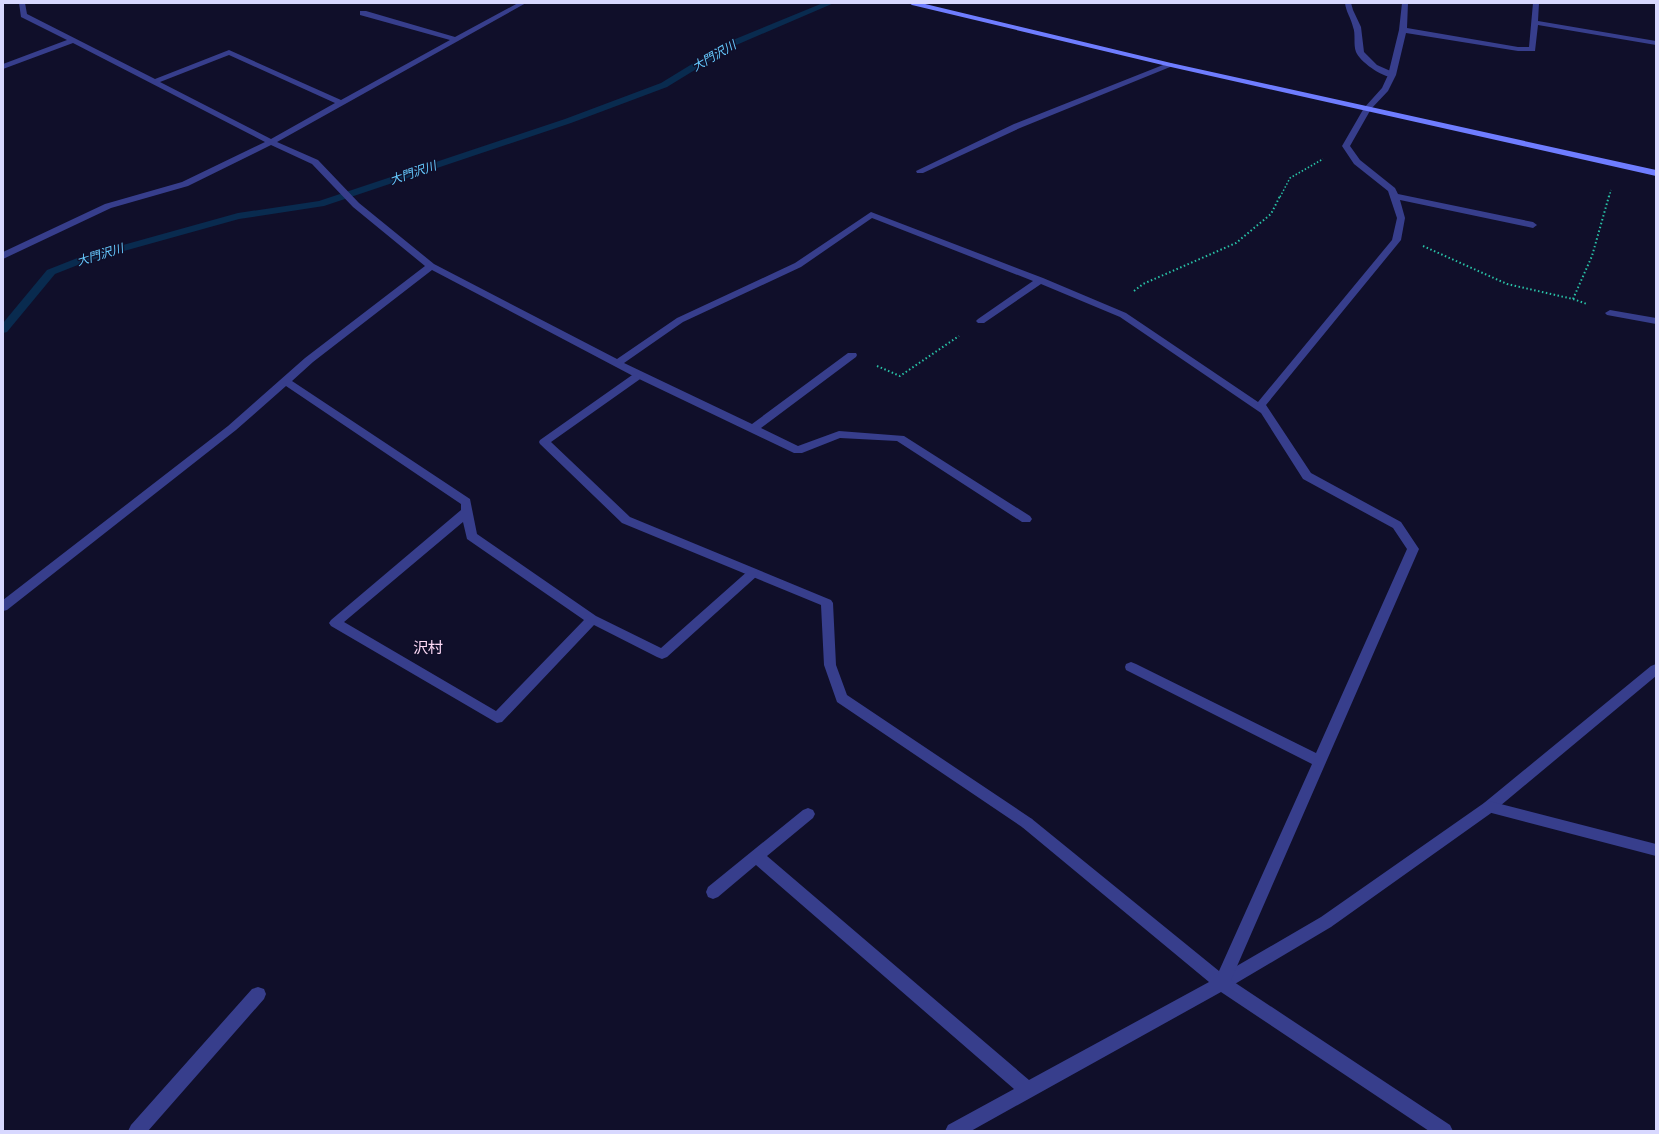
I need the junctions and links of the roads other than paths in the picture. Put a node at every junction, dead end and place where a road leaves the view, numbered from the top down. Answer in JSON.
{"nodes":[{"id":1,"x":22,"y":3,"type":"edge"},
{"id":2,"x":523,"y":3,"type":"edge"},
{"id":3,"x":912,"y":3,"type":"edge"},
{"id":4,"x":1348,"y":3,"type":"edge"},
{"id":5,"x":1405,"y":3,"type":"edge"},
{"id":6,"x":1536,"y":3,"type":"edge"},
{"id":7,"x":363,"y":13,"type":"dead end"},
{"id":8,"x":1536,"y":23,"type":"junction"},
{"id":9,"x":1403,"y":30,"type":"junction"},
{"id":10,"x":74,"y":40,"type":"junction"},
{"id":11,"x":458,"y":40,"type":"junction"},
{"id":12,"x":1656,"y":43,"type":"edge"},
{"id":13,"x":1171,"y":65,"type":"junction"},
{"id":14,"x":3,"y":67,"type":"edge"},
{"id":15,"x":1392,"y":75,"type":"junction"},
{"id":16,"x":154,"y":82,"type":"junction"},
{"id":17,"x":341,"y":104,"type":"junction"},
{"id":18,"x":1368,"y":108,"type":"junction"},
{"id":19,"x":271,"y":142,"type":"junction"},
{"id":20,"x":920,"y":171,"type":"dead end"},
{"id":21,"x":1656,"y":173,"type":"edge"},
{"id":22,"x":1394,"y":196,"type":"junction"},
{"id":23,"x":1533,"y":225,"type":"dead end"},
{"id":24,"x":3,"y":256,"type":"edge"},
{"id":25,"x":431,"y":266,"type":"junction"},
{"id":26,"x":1040,"y":280,"type":"junction"},
{"id":27,"x":1610,"y":312,"type":"road end"},
{"id":28,"x":981,"y":321,"type":"road end"},
{"id":29,"x":1656,"y":321,"type":"edge"},
{"id":30,"x":852,"y":355,"type":"road end"},
{"id":31,"x":618,"y":364,"type":"junction"},
{"id":32,"x":639,"y":375,"type":"junction"},
{"id":33,"x":285,"y":381,"type":"junction"},
{"id":34,"x":1265,"y":411,"type":"junction"},
{"id":35,"x":753,"y":429,"type":"junction"},
{"id":36,"x":467,"y":512,"type":"junction"},
{"id":37,"x":1026,"y":519,"type":"dead end"},
{"id":38,"x":753,"y":572,"type":"junction"},
{"id":39,"x":3,"y":607,"type":"edge"},
{"id":40,"x":592,"y":619,"type":"junction"},
{"id":41,"x":1131,"y":667,"type":"dead end"},
{"id":42,"x":1656,"y":669,"type":"edge"},
{"id":43,"x":1320,"y":760,"type":"junction"},
{"id":44,"x":1489,"y":807,"type":"junction"},
{"id":45,"x":808,"y":814,"type":"dead end"},
{"id":46,"x":1656,"y":850,"type":"edge"},
{"id":47,"x":757,"y":857,"type":"junction"},
{"id":48,"x":713,"y":892,"type":"dead end"},
{"id":49,"x":1222,"y":983,"type":"junction"},
{"id":50,"x":258,"y":994,"type":"dead end"},
{"id":51,"x":1028,"y":1090,"type":"junction"},
{"id":52,"x":138,"y":1131,"type":"edge"},
{"id":53,"x":954,"y":1131,"type":"edge"},
{"id":54,"x":1444,"y":1131,"type":"edge"}],
"edges":[{"from":1,"to":10,"type":"street"},
{"from":2,"to":11,"type":"street"},
{"from":3,"to":13,"type":"street"},
{"from":4,"to":15,"type":"street"},
{"from":5,"to":9,"type":"street"},
{"from":6,"to":8,"type":"street"},
{"from":7,"to":11,"type":"street"},
{"from":8,"to":9,"type":"street"},
{"from":8,"to":12,"type":"street"},
{"from":9,"to":15,"type":"street"},
{"from":10,"to":14,"type":"street"},
{"from":10,"to":16,"type":"street"},
{"from":11,"to":17,"type":"street"},
{"from":13,"to":18,"type":"street"},
{"from":13,"to":20,"type":"street"},
{"from":15,"to":18,"type":"street"},
{"from":16,"to":17,"type":"street"},
{"from":16,"to":19,"type":"street"},
{"from":17,"to":19,"type":"street"},
{"from":18,"to":21,"type":"street"},
{"from":18,"to":22,"type":"street"},
{"from":19,"to":24,"type":"street"},
{"from":19,"to":25,"type":"street"},
{"from":22,"to":23,"type":"street"},
{"from":22,"to":34,"type":"street"},
{"from":25,"to":31,"type":"street"},
{"from":25,"to":33,"type":"street"},
{"from":26,"to":28,"type":"street"},
{"from":26,"to":31,"type":"street"},
{"from":26,"to":34,"type":"street"},
{"from":27,"to":29,"type":"street"},
{"from":30,"to":35,"type":"street"},
{"from":31,"to":32,"type":"street"},
{"from":32,"to":35,"type":"street"},
{"from":32,"to":38,"type":"street"},
{"from":33,"to":36,"type":"street"},
{"from":33,"to":39,"type":"street"},
{"from":34,"to":43,"type":"street"},
{"from":35,"to":37,"type":"street"},
{"from":36,"to":40,"type":"street"},
{"from":36,"to":40,"type":"street"},
{"from":38,"to":40,"type":"street"},
{"from":38,"to":49,"type":"street"},
{"from":41,"to":43,"type":"street"},
{"from":42,"to":44,"type":"street"},
{"from":43,"to":49,"type":"street"},
{"from":44,"to":46,"type":"street"},
{"from":44,"to":49,"type":"street"},
{"from":45,"to":47,"type":"street"},
{"from":47,"to":48,"type":"street"},
{"from":47,"to":51,"type":"street"},
{"from":49,"to":51,"type":"street"},
{"from":49,"to":54,"type":"street"},
{"from":50,"to":52,"type":"street"},
{"from":51,"to":53,"type":"street"}]}
